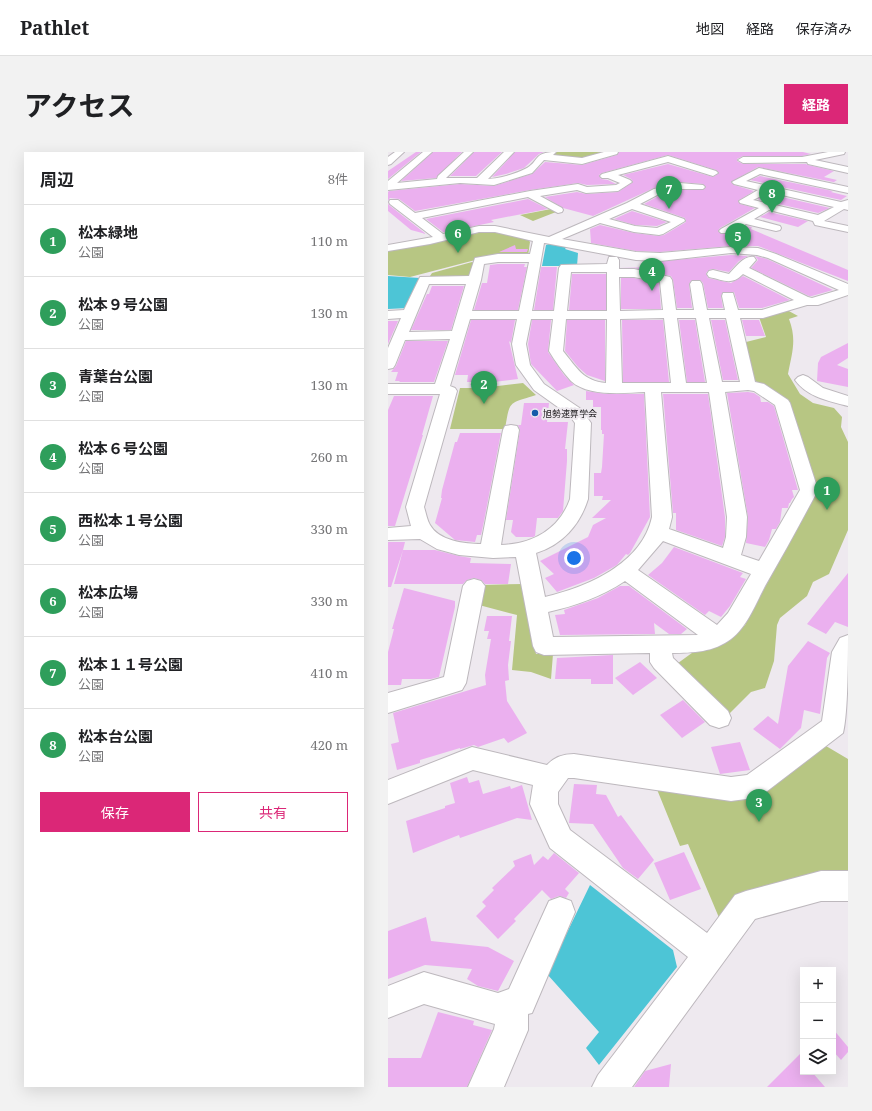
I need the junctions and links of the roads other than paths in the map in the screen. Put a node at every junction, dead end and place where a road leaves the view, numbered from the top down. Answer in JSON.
{"nodes":[{"id":1,"x":400,"y":152,"type":"edge"},
{"id":2,"x":428,"y":152,"type":"edge"},
{"id":3,"x":469,"y":152,"type":"edge"},
{"id":4,"x":510,"y":152,"type":"edge"},
{"id":5,"x":552,"y":152,"type":"edge"},
{"id":6,"x":614,"y":152,"type":"edge"},
{"id":7,"x":841,"y":152,"type":"edge"},
{"id":8,"x":682,"y":154,"type":"dead end"},
{"id":9,"x":543,"y":157,"type":"junction"},
{"id":10,"x":668,"y":158,"type":"junction"},
{"id":11,"x":743,"y":160,"type":"dead end"},
{"id":12,"x":802,"y":160,"type":"junction"},
{"id":13,"x":388,"y":162,"type":"edge"},
{"id":14,"x":703,"y":162,"type":"dead end"},
{"id":15,"x":690,"y":166,"type":"junction"},
{"id":16,"x":639,"y":167,"type":"junction"},
{"id":17,"x":848,"y":170,"type":"edge"},
{"id":18,"x":713,"y":173,"type":"dead end"},
{"id":19,"x":659,"y":174,"type":"dead end"},
{"id":20,"x":609,"y":175,"type":"junction"},
{"id":21,"x":596,"y":179,"type":"dead end"},
{"id":22,"x":480,"y":181,"type":"junction"},
{"id":23,"x":442,"y":182,"type":"junction"},
{"id":24,"x":388,"y":187,"type":"edge"},
{"id":25,"x":700,"y":187,"type":"dead end"},
{"id":26,"x":767,"y":188,"type":"junction"},
{"id":27,"x":848,"y":190,"type":"edge"},
{"id":28,"x":530,"y":194,"type":"junction"},
{"id":29,"x":492,"y":200,"type":"junction"},
{"id":30,"x":744,"y":201,"type":"junction"},
{"id":31,"x":441,"y":202,"type":"dead end"},
{"id":32,"x":393,"y":205,"type":"edge"},
{"id":33,"x":631,"y":205,"type":"junction"},
{"id":34,"x":847,"y":205,"type":"edge"},
{"id":35,"x":732,"y":207,"type":"dead end"},
{"id":36,"x":768,"y":207,"type":"junction"},
{"id":37,"x":451,"y":209,"type":"junction"},
{"id":38,"x":506,"y":209,"type":"dead end"},
{"id":39,"x":558,"y":210,"type":"dead end"},
{"id":40,"x":413,"y":216,"type":"junction"},
{"id":41,"x":599,"y":219,"type":"junction"},
{"id":42,"x":820,"y":219,"type":"junction"},
{"id":43,"x":743,"y":220,"type":"junction"},
{"id":44,"x":776,"y":228,"type":"dead end"},
{"id":45,"x":479,"y":229,"type":"junction"},
{"id":46,"x":848,"y":229,"type":"edge"},
{"id":47,"x":725,"y":231,"type":"dead end"},
{"id":48,"x":441,"y":238,"type":"junction"},
{"id":49,"x":544,"y":240,"type":"junction"},
{"id":50,"x":388,"y":248,"type":"edge"},
{"id":51,"x":613,"y":252,"type":"junction"},
{"id":52,"x":758,"y":252,"type":"junction"},
{"id":53,"x":535,"y":258,"type":"junction"},
{"id":54,"x":741,"y":269,"type":"junction"},
{"id":55,"x":613,"y":270,"type":"junction"},
{"id":56,"x":713,"y":274,"type":"dead end"},
{"id":57,"x":475,"y":280,"type":"junction"},
{"id":58,"x":696,"y":284,"type":"dead end"},
{"id":59,"x":848,"y":290,"type":"edge"},
{"id":60,"x":805,"y":301,"type":"junction"},
{"id":61,"x":731,"y":305,"type":"junction"},
{"id":62,"x":388,"y":314,"type":"edge"},
{"id":63,"x":410,"y":314,"type":"junction"},
{"id":64,"x":525,"y":314,"type":"junction"},
{"id":65,"x":671,"y":314,"type":"junction"},
{"id":66,"x":702,"y":314,"type":"junction"},
{"id":67,"x":464,"y":315,"type":"junction"},
{"id":68,"x":560,"y":315,"type":"junction"},
{"id":69,"x":614,"y":315,"type":"junction"},
{"id":70,"x":458,"y":335,"type":"junction"},
{"id":71,"x":400,"y":336,"type":"junction"},
{"id":72,"x":388,"y":365,"type":"edge"},
{"id":73,"x":803,"y":380,"type":"dead end"},
{"id":74,"x":748,"y":385,"type":"junction"},
{"id":75,"x":591,"y":386,"type":"junction"},
{"id":76,"x":715,"y":387,"type":"junction"},
{"id":77,"x":614,"y":388,"type":"junction"},
{"id":78,"x":653,"y":388,"type":"junction"},
{"id":79,"x":679,"y":388,"type":"junction"},
{"id":80,"x":388,"y":389,"type":"edge"},
{"id":81,"x":441,"y":389,"type":"junction"},
{"id":82,"x":558,"y":400,"type":"junction"},
{"id":83,"x":848,"y":400,"type":"edge"},
{"id":84,"x":511,"y":430,"type":"dead end"},
{"id":85,"x":425,"y":532,"type":"junction"},
{"id":86,"x":659,"y":533,"type":"junction"},
{"id":87,"x":388,"y":534,"type":"edge"},
{"id":88,"x":525,"y":549,"type":"junction"},
{"id":89,"x":490,"y":551,"type":"junction"},
{"id":90,"x":730,"y":558,"type":"junction"},
{"id":91,"x":624,"y":571,"type":"junction"},
{"id":92,"x":764,"y":571,"type":"junction"},
{"id":93,"x":474,"y":586,"type":"dead end"},
{"id":94,"x":536,"y":607,"type":"junction"},
{"id":95,"x":717,"y":637,"type":"junction"},
{"id":96,"x":660,"y":646,"type":"junction"},
{"id":97,"x":846,"y":650,"type":"edge"},
{"id":98,"x":388,"y":703,"type":"edge"},
{"id":99,"x":719,"y":718,"type":"dead end"},
{"id":100,"x":552,"y":778,"type":"junction"},
{"id":101,"x":388,"y":792,"type":"edge"},
{"id":102,"x":848,"y":886,"type":"edge"},
{"id":103,"x":560,"y":912,"type":"dead end"},
{"id":104,"x":709,"y":954,"type":"junction"},
{"id":105,"x":388,"y":1002,"type":"edge"},
{"id":106,"x":512,"y":1004,"type":"junction"},
{"id":107,"x":486,"y":1087,"type":"edge"},
{"id":108,"x":610,"y":1087,"type":"edge"}],
"edges":[{"from":1,"to":13,"type":"street"},
{"from":2,"to":24,"type":"street"},
{"from":3,"to":23,"type":"street"},
{"from":4,"to":22,"type":"street"},
{"from":5,"to":9,"type":"street"},
{"from":6,"to":9,"type":"street"},
{"from":7,"to":12,"type":"street"},
{"from":8,"to":10,"type":"street"},
{"from":9,"to":22,"type":"street"},
{"from":10,"to":15,"type":"street"},
{"from":10,"to":16,"type":"street"},
{"from":11,"to":12,"type":"street"},
{"from":12,"to":17,"type":"street"},
{"from":14,"to":15,"type":"street"},
{"from":15,"to":18,"type":"street"},
{"from":16,"to":19,"type":"street"},
{"from":16,"to":20,"type":"street"},
{"from":20,"to":21,"type":"street"},
{"from":20,"to":28,"type":"street"},
{"from":22,"to":23,"type":"street"},
{"from":23,"to":24,"type":"street"},
{"from":25,"to":33,"type":"street"},
{"from":26,"to":27,"type":"street"},
{"from":26,"to":30,"type":"street"},
{"from":26,"to":34,"type":"street"},
{"from":28,"to":29,"type":"street"},
{"from":28,"to":39,"type":"street"},
{"from":29,"to":37,"type":"street"},
{"from":29,"to":38,"type":"street"},
{"from":30,"to":35,"type":"street"},
{"from":30,"to":36,"type":"street"},
{"from":31,"to":37,"type":"street"},
{"from":32,"to":40,"type":"street"},
{"from":33,"to":41,"type":"street"},
{"from":33,"to":41,"type":"street"},
{"from":34,"to":42,"type":"street"},
{"from":36,"to":42,"type":"street"},
{"from":36,"to":43,"type":"street"},
{"from":37,"to":40,"type":"street"},
{"from":37,"to":45,"type":"street"},
{"from":40,"to":48,"type":"street"},
{"from":41,"to":49,"type":"street"},
{"from":42,"to":46,"type":"street"},
{"from":43,"to":44,"type":"street"},
{"from":43,"to":47,"type":"street"},
{"from":45,"to":48,"type":"street"},
{"from":45,"to":49,"type":"street"},
{"from":48,"to":50,"type":"street"},
{"from":49,"to":51,"type":"street"},
{"from":49,"to":53,"type":"street"},
{"from":51,"to":52,"type":"street"},
{"from":51,"to":55,"type":"street"},
{"from":52,"to":54,"type":"street"},
{"from":52,"to":59,"type":"street"},
{"from":53,"to":57,"type":"street"},
{"from":53,"to":64,"type":"street"},
{"from":54,"to":56,"type":"street"},
{"from":54,"to":60,"type":"street"},
{"from":55,"to":65,"type":"street"},
{"from":55,"to":68,"type":"street"},
{"from":55,"to":69,"type":"street"},
{"from":57,"to":63,"type":"street"},
{"from":57,"to":67,"type":"street"},
{"from":58,"to":66,"type":"street"},
{"from":59,"to":60,"type":"street"},
{"from":60,"to":61,"type":"street"},
{"from":61,"to":66,"type":"street"},
{"from":61,"to":74,"type":"street"},
{"from":62,"to":63,"type":"street"},
{"from":63,"to":71,"type":"street"},
{"from":64,"to":67,"type":"street"},
{"from":64,"to":68,"type":"street"},
{"from":64,"to":82,"type":"street"},
{"from":65,"to":66,"type":"street"},
{"from":65,"to":69,"type":"street"},
{"from":65,"to":79,"type":"street"},
{"from":66,"to":76,"type":"street"},
{"from":67,"to":70,"type":"street"},
{"from":68,"to":69,"type":"street"},
{"from":68,"to":75,"type":"street"},
{"from":69,"to":77,"type":"street"},
{"from":70,"to":71,"type":"street"},
{"from":70,"to":81,"type":"street"},
{"from":71,"to":72,"type":"street"},
{"from":73,"to":83,"type":"street"},
{"from":74,"to":76,"type":"street"},
{"from":74,"to":92,"type":"street"},
{"from":75,"to":77,"type":"street"},
{"from":75,"to":82,"type":"street"},
{"from":76,"to":79,"type":"street"},
{"from":76,"to":90,"type":"street"},
{"from":77,"to":78,"type":"street"},
{"from":78,"to":79,"type":"street"},
{"from":78,"to":86,"type":"street"},
{"from":80,"to":81,"type":"street"},
{"from":81,"to":85,"type":"street"},
{"from":82,"to":88,"type":"street"},
{"from":84,"to":89,"type":"street"},
{"from":85,"to":87,"type":"street"},
{"from":85,"to":89,"type":"street"},
{"from":86,"to":90,"type":"street"},
{"from":86,"to":91,"type":"street"},
{"from":88,"to":89,"type":"street"},
{"from":88,"to":94,"type":"street"},
{"from":90,"to":92,"type":"street"},
{"from":91,"to":94,"type":"street"},
{"from":91,"to":95,"type":"street"},
{"from":92,"to":95,"type":"street"},
{"from":93,"to":98,"type":"street"},
{"from":94,"to":96,"type":"street"},
{"from":95,"to":96,"type":"street"},
{"from":96,"to":99,"type":"street"},
{"from":97,"to":100,"type":"street"},
{"from":100,"to":101,"type":"street"},
{"from":100,"to":104,"type":"street"},
{"from":102,"to":104,"type":"street"},
{"from":103,"to":106,"type":"street"},
{"from":104,"to":108,"type":"street"},
{"from":105,"to":106,"type":"street"},
{"from":106,"to":107,"type":"street"}]}
